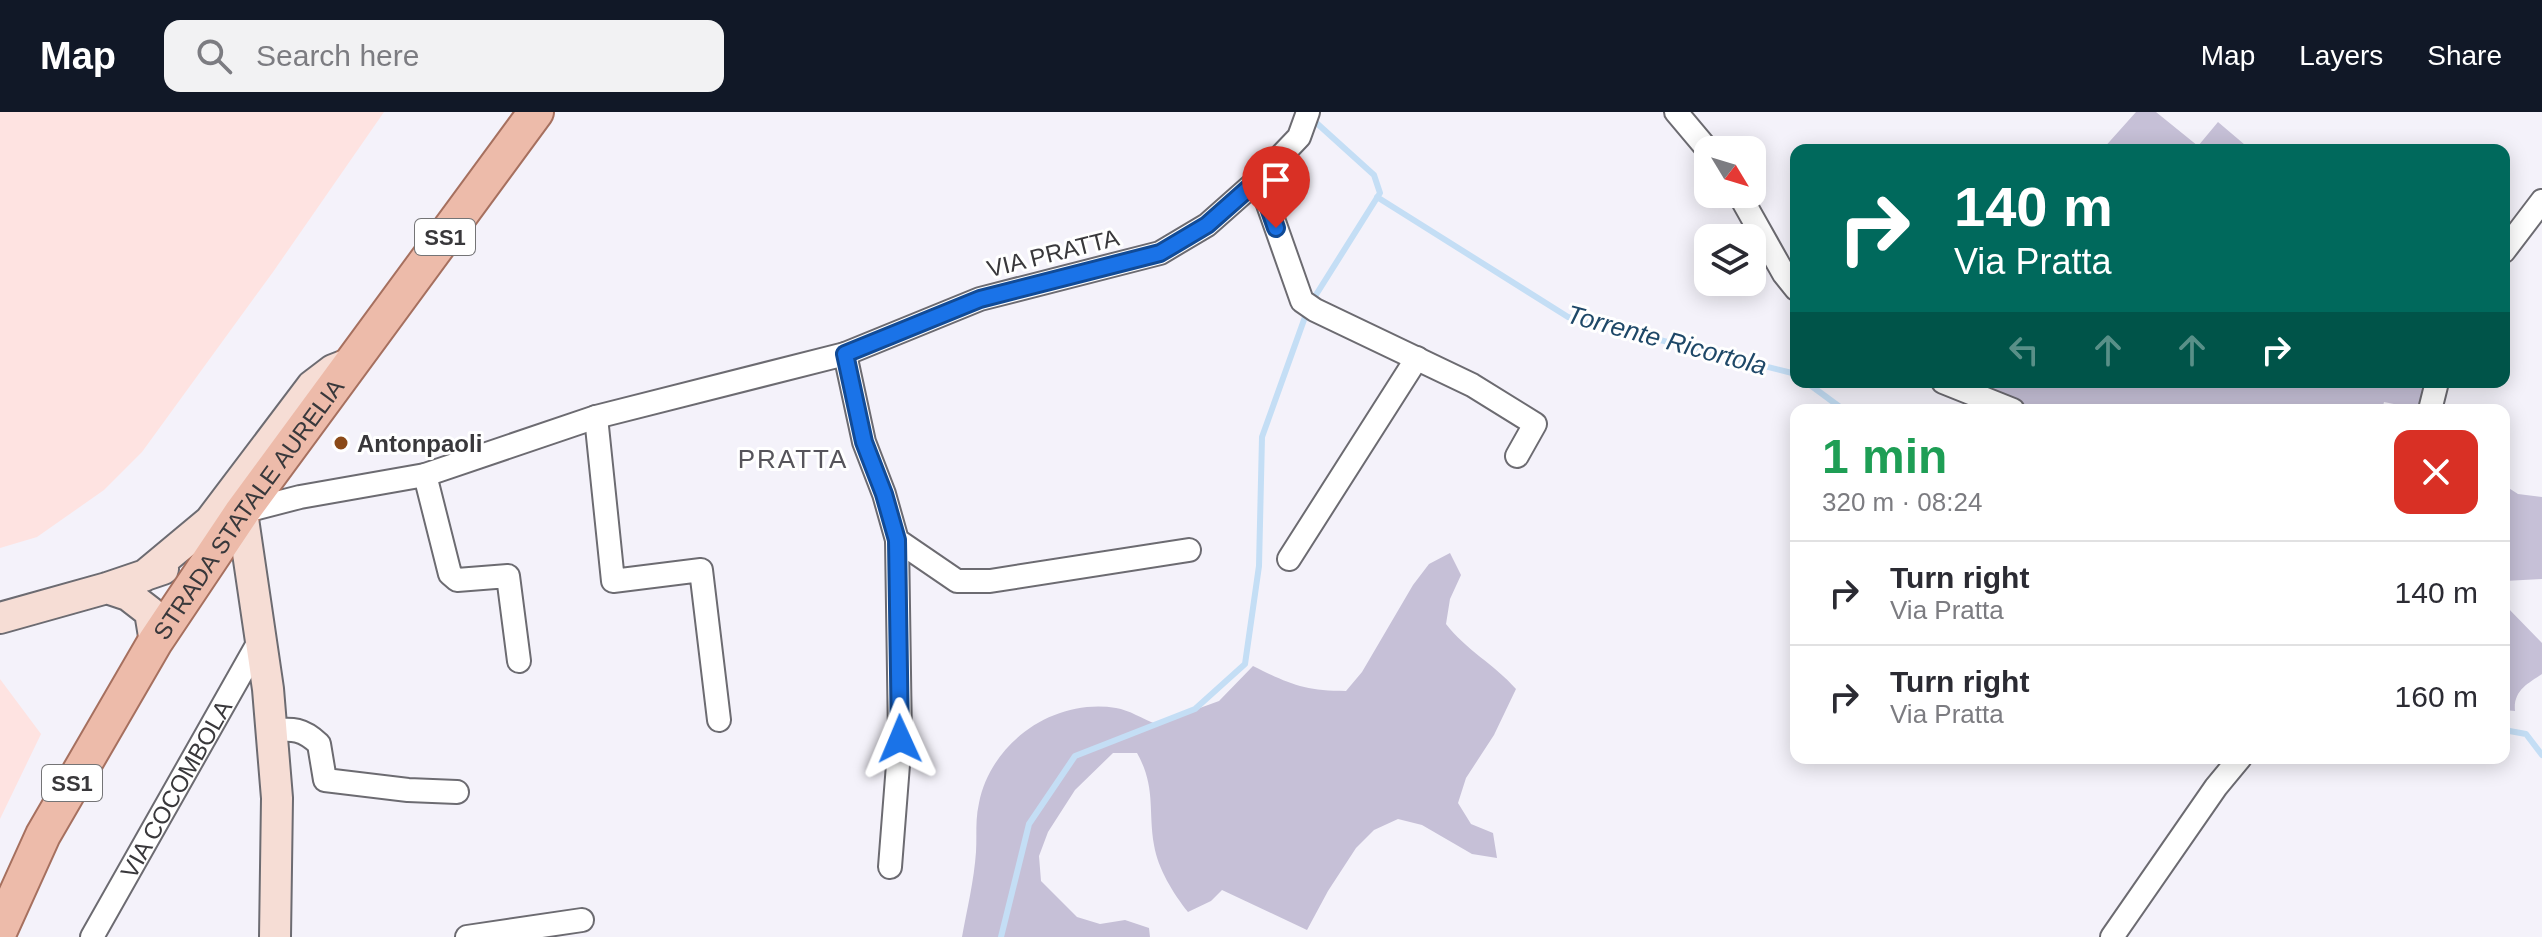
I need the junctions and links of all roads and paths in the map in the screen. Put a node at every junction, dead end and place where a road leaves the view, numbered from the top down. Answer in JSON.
{"nodes":[{"id":1,"x":536,"y":112,"type":"edge"},
{"id":2,"x":1308,"y":112,"type":"edge"},
{"id":3,"x":1676,"y":112,"type":"edge"},
{"id":4,"x":1696,"y":136,"type":"edge"},
{"id":5,"x":1259,"y":179,"type":"junction"},
{"id":6,"x":2542,"y":201,"type":"edge"},
{"id":7,"x":1747,"y":208,"type":"edge"},
{"id":8,"x":2510,"y":243,"type":"edge"},
{"id":9,"x":1790,"y":282,"type":"edge"},
{"id":10,"x":845,"y":354,"type":"junction"},
{"id":11,"x":1417,"y":358,"type":"junction"},
{"id":12,"x":353,"y":362,"type":"junction"},
{"id":13,"x":1958,"y":388,"type":"edge"},
{"id":14,"x":1998,"y":404,"type":"edge"},
{"id":15,"x":596,"y":417,"type":"junction"},
{"id":16,"x":1517,"y":456,"type":"dead end"},
{"id":17,"x":425,"y":475,"type":"junction"},
{"id":18,"x":242,"y":512,"type":"junction"},
{"id":19,"x":897,"y":540,"type":"junction"},
{"id":20,"x":1189,"y":550,"type":"dead end"},
{"id":21,"x":1289,"y":559,"type":"dead end"},
{"id":22,"x":144,"y":576,"type":"junction"},
{"id":23,"x":107,"y":588,"type":"junction"},
{"id":24,"x":0,"y":618,"type":"edge"},
{"id":25,"x":260,"y":640,"type":"junction"},
{"id":26,"x":155,"y":642,"type":"junction"},
{"id":27,"x":519,"y":661,"type":"dead end"},
{"id":28,"x":719,"y":720,"type":"dead end"},
{"id":29,"x":271,"y":731,"type":"junction"},
{"id":30,"x":2235,"y":764,"type":"edge"},
{"id":31,"x":457,"y":792,"type":"dead end"},
{"id":32,"x":890,"y":867,"type":"dead end"},
{"id":33,"x":582,"y":920,"type":"dead end"},
{"id":34,"x":0,"y":930,"type":"edge"},
{"id":35,"x":92,"y":937,"type":"edge"},
{"id":36,"x":275,"y":937,"type":"edge"},
{"id":37,"x":467,"y":937,"type":"edge"},
{"id":38,"x":2112,"y":937,"type":"edge"}],
"edges":[{"from":1,"to":12,"type":"main road","name":"STRADA STATALE AURELIA","number":"SS1"},
{"from":2,"to":5,"type":"street","name":"VIA PRATTA"},
{"from":3,"to":4,"type":"street"},
{"from":5,"to":10,"type":"street","name":"VIA PRATTA"},
{"from":5,"to":11,"type":"street"},
{"from":6,"to":8,"type":"street"},
{"from":7,"to":9,"type":"street"},
{"from":10,"to":15,"type":"street","name":"VIA PRATTA"},
{"from":10,"to":19,"type":"street"},
{"from":11,"to":16,"type":"street"},
{"from":11,"to":21,"type":"street"},
{"from":12,"to":18,"type":"main road","name":"STRADA STATALE AURELIA","number":"SS1"},
{"from":12,"to":22,"type":"main road"},
{"from":13,"to":14,"type":"street"},
{"from":15,"to":17,"type":"street","name":"VIA PRATTA"},
{"from":15,"to":28,"type":"street"},
{"from":17,"to":18,"type":"street","name":"VIA PRATTA"},
{"from":17,"to":27,"type":"street"},
{"from":18,"to":22,"type":"main road"},
{"from":18,"to":25,"type":"main road","name":"VIA COCOMBOLA"},
{"from":18,"to":26,"type":"main road","name":"STRADA STATALE AURELIA","number":"SS1"},
{"from":19,"to":20,"type":"street"},
{"from":19,"to":32,"type":"street"},
{"from":22,"to":23,"type":"main road"},
{"from":23,"to":24,"type":"main road"},
{"from":23,"to":26,"type":"main road"},
{"from":25,"to":29,"type":"main road","name":"VIA COCOMBOLA"},
{"from":25,"to":35,"type":"street","name":"VIA COCOMBOLA"},
{"from":26,"to":34,"type":"main road","name":"STRADA STATALE AURELIA","number":"SS1"},
{"from":29,"to":31,"type":"street"},
{"from":29,"to":36,"type":"main road","name":"VIA COCOMBOLA"},
{"from":30,"to":38,"type":"street"},
{"from":33,"to":37,"type":"street"}]}
